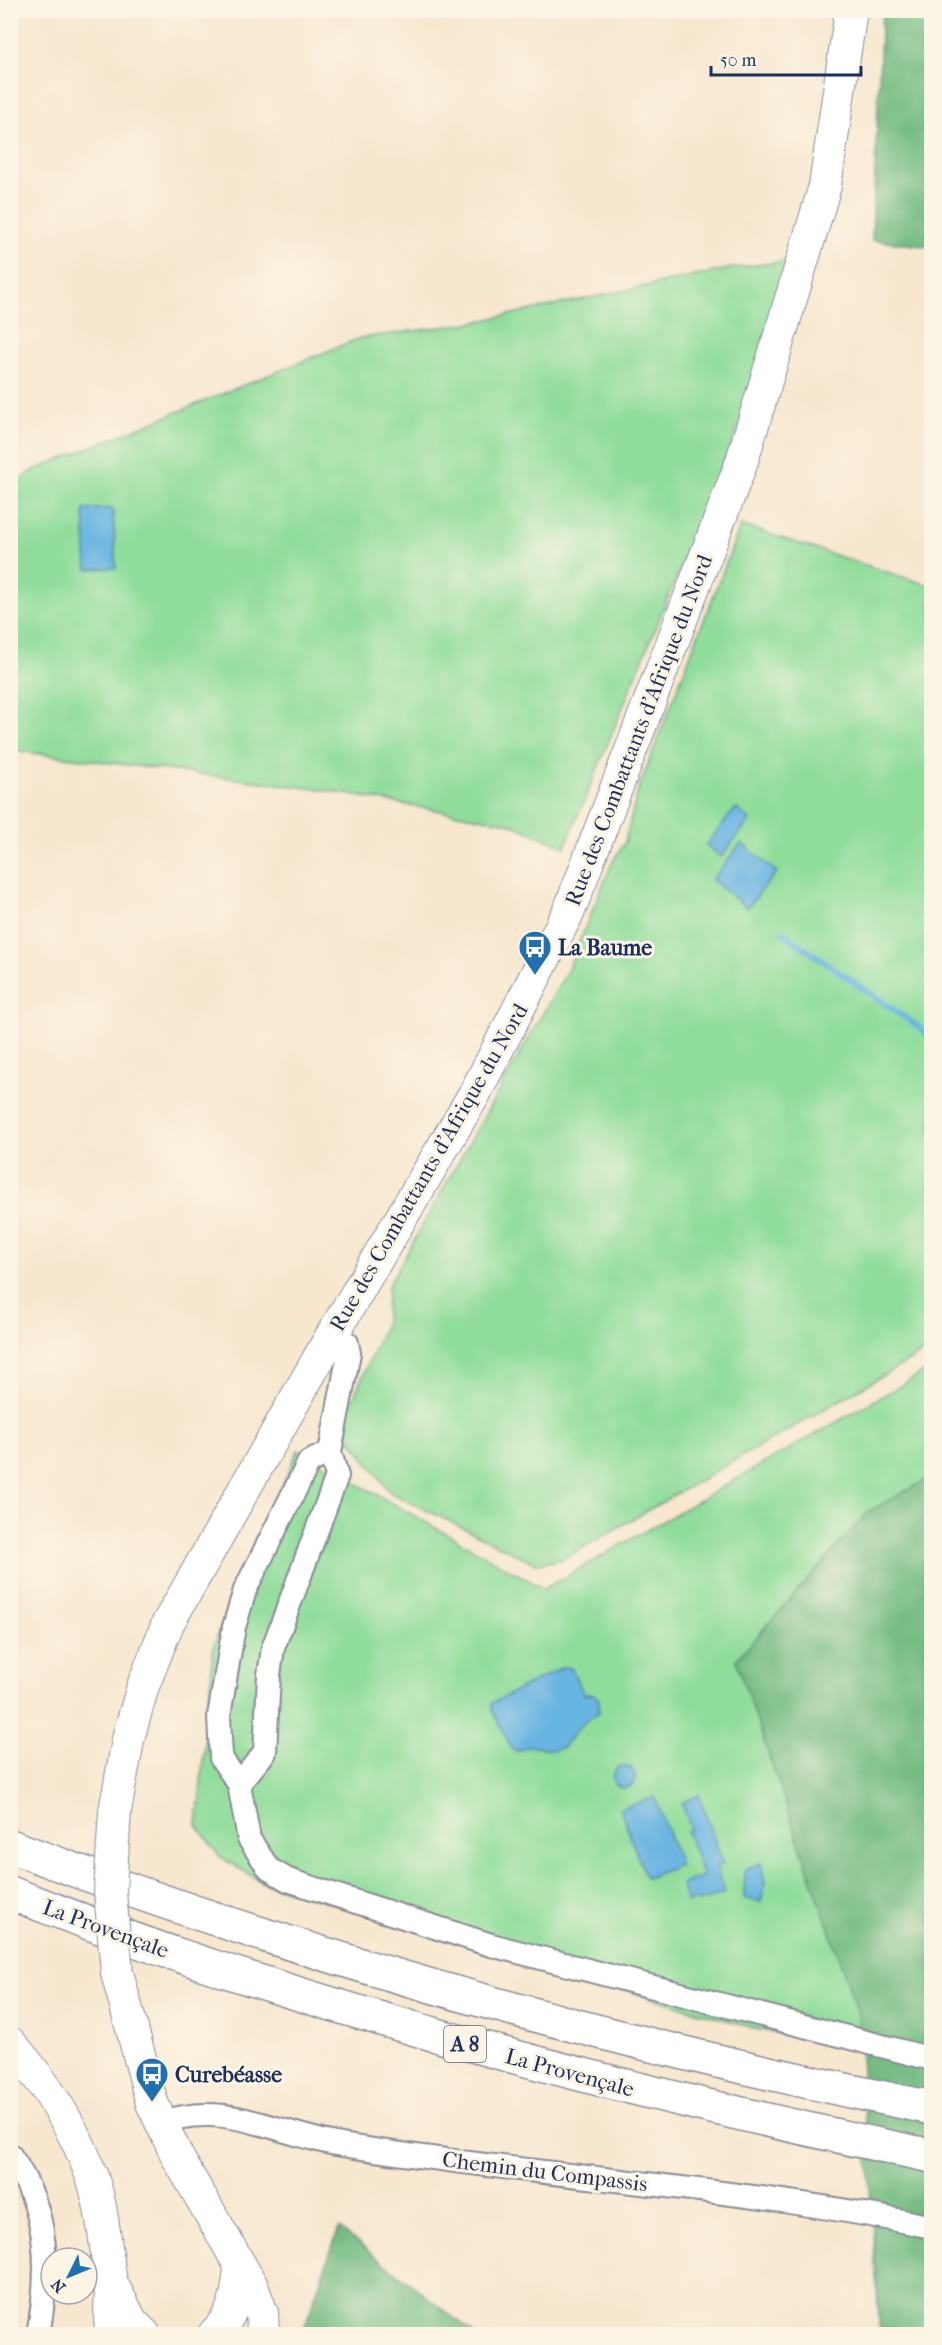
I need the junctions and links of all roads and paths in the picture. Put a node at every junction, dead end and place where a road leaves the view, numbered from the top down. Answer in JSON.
{"nodes":[{"id":1,"x":851,"y":10,"type":"edge"},
{"id":2,"x":332,"y":1335,"type":"junction"},
{"id":3,"x":330,"y":1452,"type":"junction"},
{"id":4,"x":238,"y":1784,"type":"junction"},
{"id":5,"x":10,"y":1846,"type":"edge"},
{"id":6,"x":10,"y":1893,"type":"edge"},
{"id":7,"x":10,"y":2043,"type":"edge"},
{"id":8,"x":932,"y":2059,"type":"edge"},
{"id":9,"x":932,"y":2108,"type":"edge"},
{"id":10,"x":160,"y":2122,"type":"junction"},
{"id":11,"x":10,"y":2154,"type":"edge"},
{"id":12,"x":932,"y":2156,"type":"edge"},
{"id":13,"x":932,"y":2227,"type":"edge"},
{"id":14,"x":240,"y":2266,"type":"junction"},
{"id":15,"x":111,"y":2281,"type":"junction"},
{"id":16,"x":38,"y":2334,"type":"edge"},
{"id":17,"x":112,"y":2334,"type":"edge"},
{"id":18,"x":144,"y":2334,"type":"edge"},
{"id":19,"x":213,"y":2334,"type":"edge"},
{"id":20,"x":263,"y":2334,"type":"edge"}],
"edges":[{"from":1,"to":2,"type":"main road","name":"Rue des Combattants d'Afrique du Nord"},
{"from":2,"to":3,"type":"street"},
{"from":2,"to":10,"type":"main road","name":"Rue des Combattants d'Afrique du Nord","bridge":true},
{"from":3,"to":4,"type":"street"},
{"from":3,"to":4,"type":"street"},
{"from":4,"to":8,"type":"street"},
{"from":5,"to":9,"type":"highway","name":"La Provençale","number":"A 8"},
{"from":6,"to":12,"type":"highway","name":"La Provençale","number":"A 8"},
{"from":7,"to":15,"type":"main road"},
{"from":10,"to":13,"type":"street","name":"Chemin du Compassis"},
{"from":10,"to":14,"type":"main road","name":"Rue des Combattants d'Afrique du Nord"},
{"from":11,"to":16,"type":"street"},
{"from":14,"to":19,"type":"main road"},
{"from":14,"to":20,"type":"main road","name":"Rue des Combattants d'Afrique du Nord"},
{"from":15,"to":17,"type":"main road"},
{"from":15,"to":18,"type":"main road"}]}
